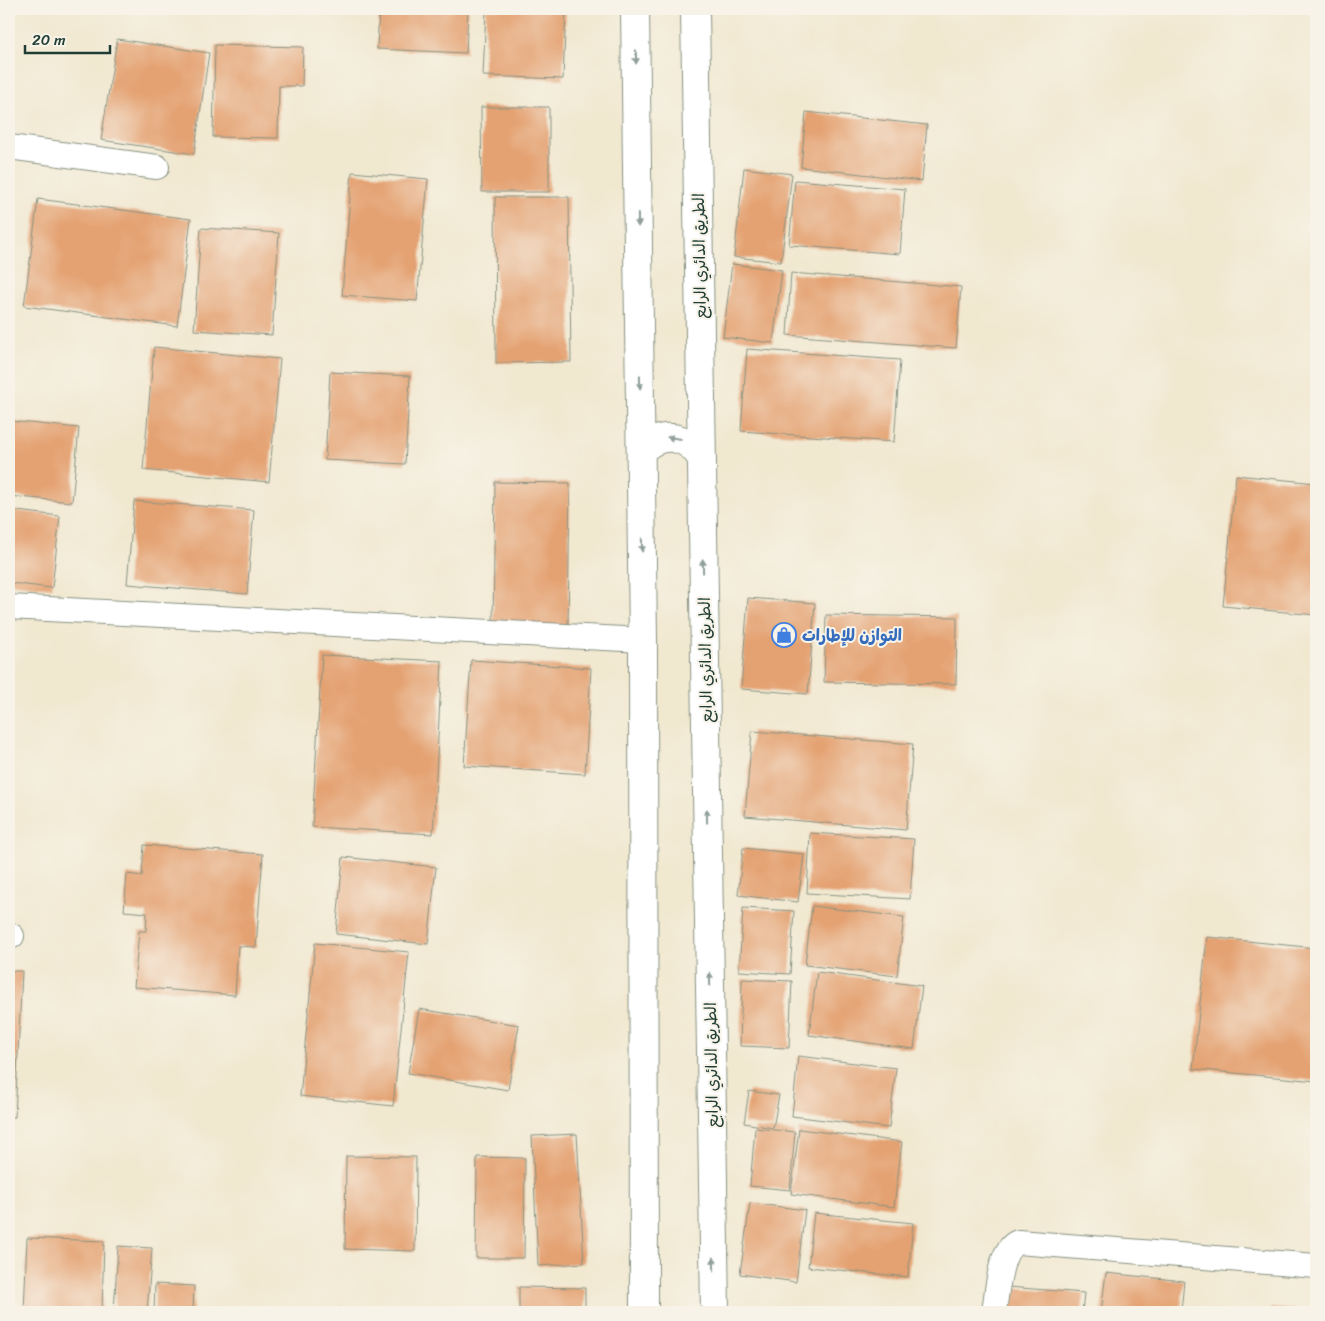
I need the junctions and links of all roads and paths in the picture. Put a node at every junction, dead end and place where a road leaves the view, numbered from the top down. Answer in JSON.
{"nodes":[{"id":1,"x":636,"y":9,"type":"edge"},
{"id":2,"x":695,"y":9,"type":"edge"},
{"id":3,"x":9,"y":147,"type":"edge"},
{"id":4,"x":157,"y":166,"type":"dead end"},
{"id":5,"x":641,"y":451,"type":"junction"},
{"id":6,"x":702,"y":459,"type":"junction"},
{"id":7,"x":9,"y":607,"type":"edge"},
{"id":8,"x":643,"y":640,"type":"junction"},
{"id":9,"x":1316,"y":1266,"type":"edge"},
{"id":10,"x":644,"y":1312,"type":"edge"},
{"id":11,"x":715,"y":1312,"type":"edge"},
{"id":12,"x":994,"y":1312,"type":"edge"}],
"edges":[{"from":1,"to":5,"type":"main road","one_way":true},
{"from":2,"to":6,"type":"main road","name":"الطريق الدائري الرابع"},
{"from":3,"to":4,"type":"street"},
{"from":6,"to":5,"type":"main road","one_way":true},
{"from":5,"to":8,"type":"main road","one_way":true},
{"from":11,"to":6,"type":"main road","name":"الطريق الدائري الرابع","one_way":true},
{"from":7,"to":8,"type":"street"},
{"from":8,"to":10,"type":"main road"},
{"from":9,"to":12,"type":"street"}]}
